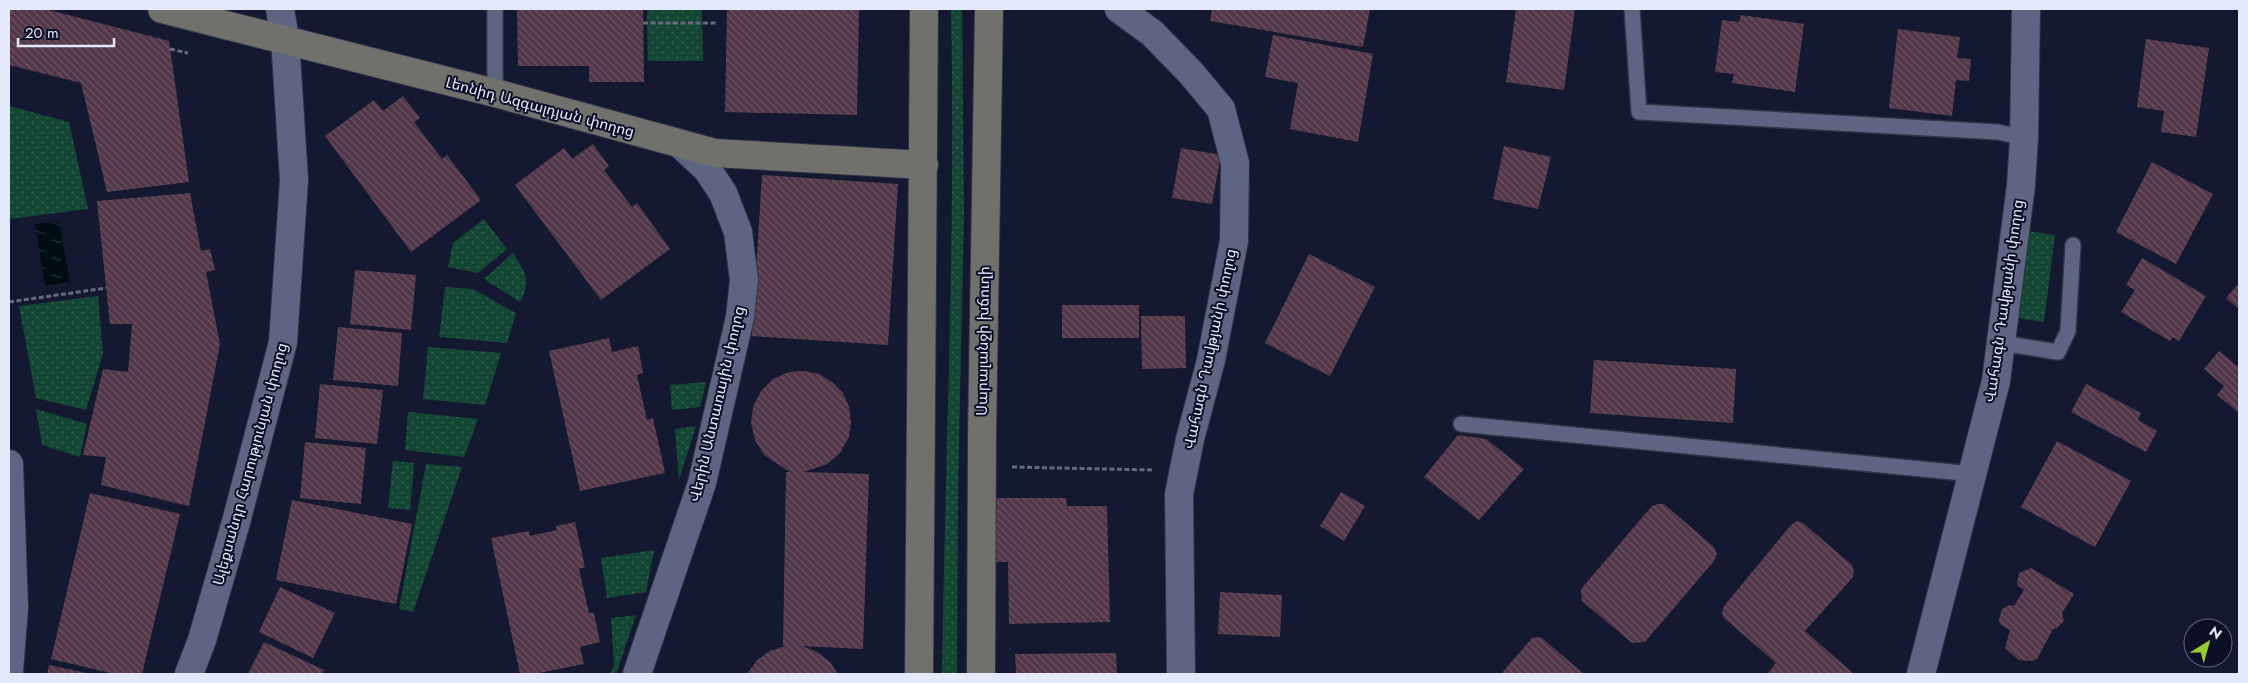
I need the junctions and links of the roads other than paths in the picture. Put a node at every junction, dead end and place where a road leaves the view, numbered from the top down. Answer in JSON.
{"nodes":[{"id":1,"x":162,"y":9,"type":"edge"},
{"id":2,"x":280,"y":9,"type":"edge"},
{"id":3,"x":494,"y":9,"type":"edge"},
{"id":4,"x":924,"y":9,"type":"edge"},
{"id":5,"x":989,"y":9,"type":"edge"},
{"id":6,"x":1119,"y":9,"type":"edge"},
{"id":7,"x":1632,"y":9,"type":"edge"},
{"id":8,"x":2026,"y":9,"type":"edge"},
{"id":9,"x":285,"y":39,"type":"junction"},
{"id":10,"x":495,"y":93,"type":"junction"},
{"id":11,"x":2024,"y":138,"type":"junction"},
{"id":12,"x":681,"y":145,"type":"junction"},
{"id":13,"x":924,"y":165,"type":"junction"},
{"id":14,"x":2073,"y":246,"type":"dead end"},
{"id":15,"x":2001,"y":343,"type":"junction"},
{"id":16,"x":1461,"y":424,"type":"dead end"},
{"id":17,"x":9,"y":464,"type":"edge"},
{"id":18,"x":1973,"y":474,"type":"junction"},
{"id":19,"x":9,"y":670,"type":"edge"},
{"id":20,"x":190,"y":674,"type":"edge"},
{"id":21,"x":637,"y":674,"type":"edge"},
{"id":22,"x":919,"y":674,"type":"edge"},
{"id":23,"x":981,"y":674,"type":"edge"},
{"id":24,"x":1181,"y":674,"type":"edge"},
{"id":25,"x":1921,"y":674,"type":"edge"}],
"edges":[{"from":1,"to":9,"type":"main road","name":"Լեոնիդ Ազգալդյան փողոց"},
{"from":2,"to":9,"type":"street","name":"Ալեքսանդր Հարությունյան փողոց"},
{"from":3,"to":10,"type":"lane"},
{"from":4,"to":13,"type":"main road"},
{"from":5,"to":23,"type":"main road","name":"Սարալանջի խճուղի"},
{"from":6,"to":24,"type":"street","name":"Վահագն Դավթյանի փողոց"},
{"from":7,"to":11,"type":"lane"},
{"from":8,"to":11,"type":"street","name":"Վահագն Դավթյանի փողոց"},
{"from":9,"to":10,"type":"main road","name":"Լեոնիդ Ազգալդյան փողոց"},
{"from":9,"to":20,"type":"street","name":"Ալեքսանդր Հարությունյան փողոց"},
{"from":10,"to":12,"type":"main road","name":"Լեոնիդ Ազգալդյան փողոց"},
{"from":11,"to":15,"type":"street","name":"Վահագն Դավթյանի փողոց"},
{"from":12,"to":13,"type":"main road","name":"Լեոնիդ Ազգալդյան փողոց"},
{"from":12,"to":21,"type":"street","name":"Վերին Անտառային փողոց"},
{"from":13,"to":22,"type":"main road"},
{"from":14,"to":15,"type":"lane"},
{"from":15,"to":18,"type":"street","name":"Վահագն Դավթյանի փողոց"},
{"from":16,"to":18,"type":"lane"},
{"from":17,"to":19,"type":"street"},
{"from":18,"to":25,"type":"street","name":"Վահագն Դավթյանի փողոց"}]}
